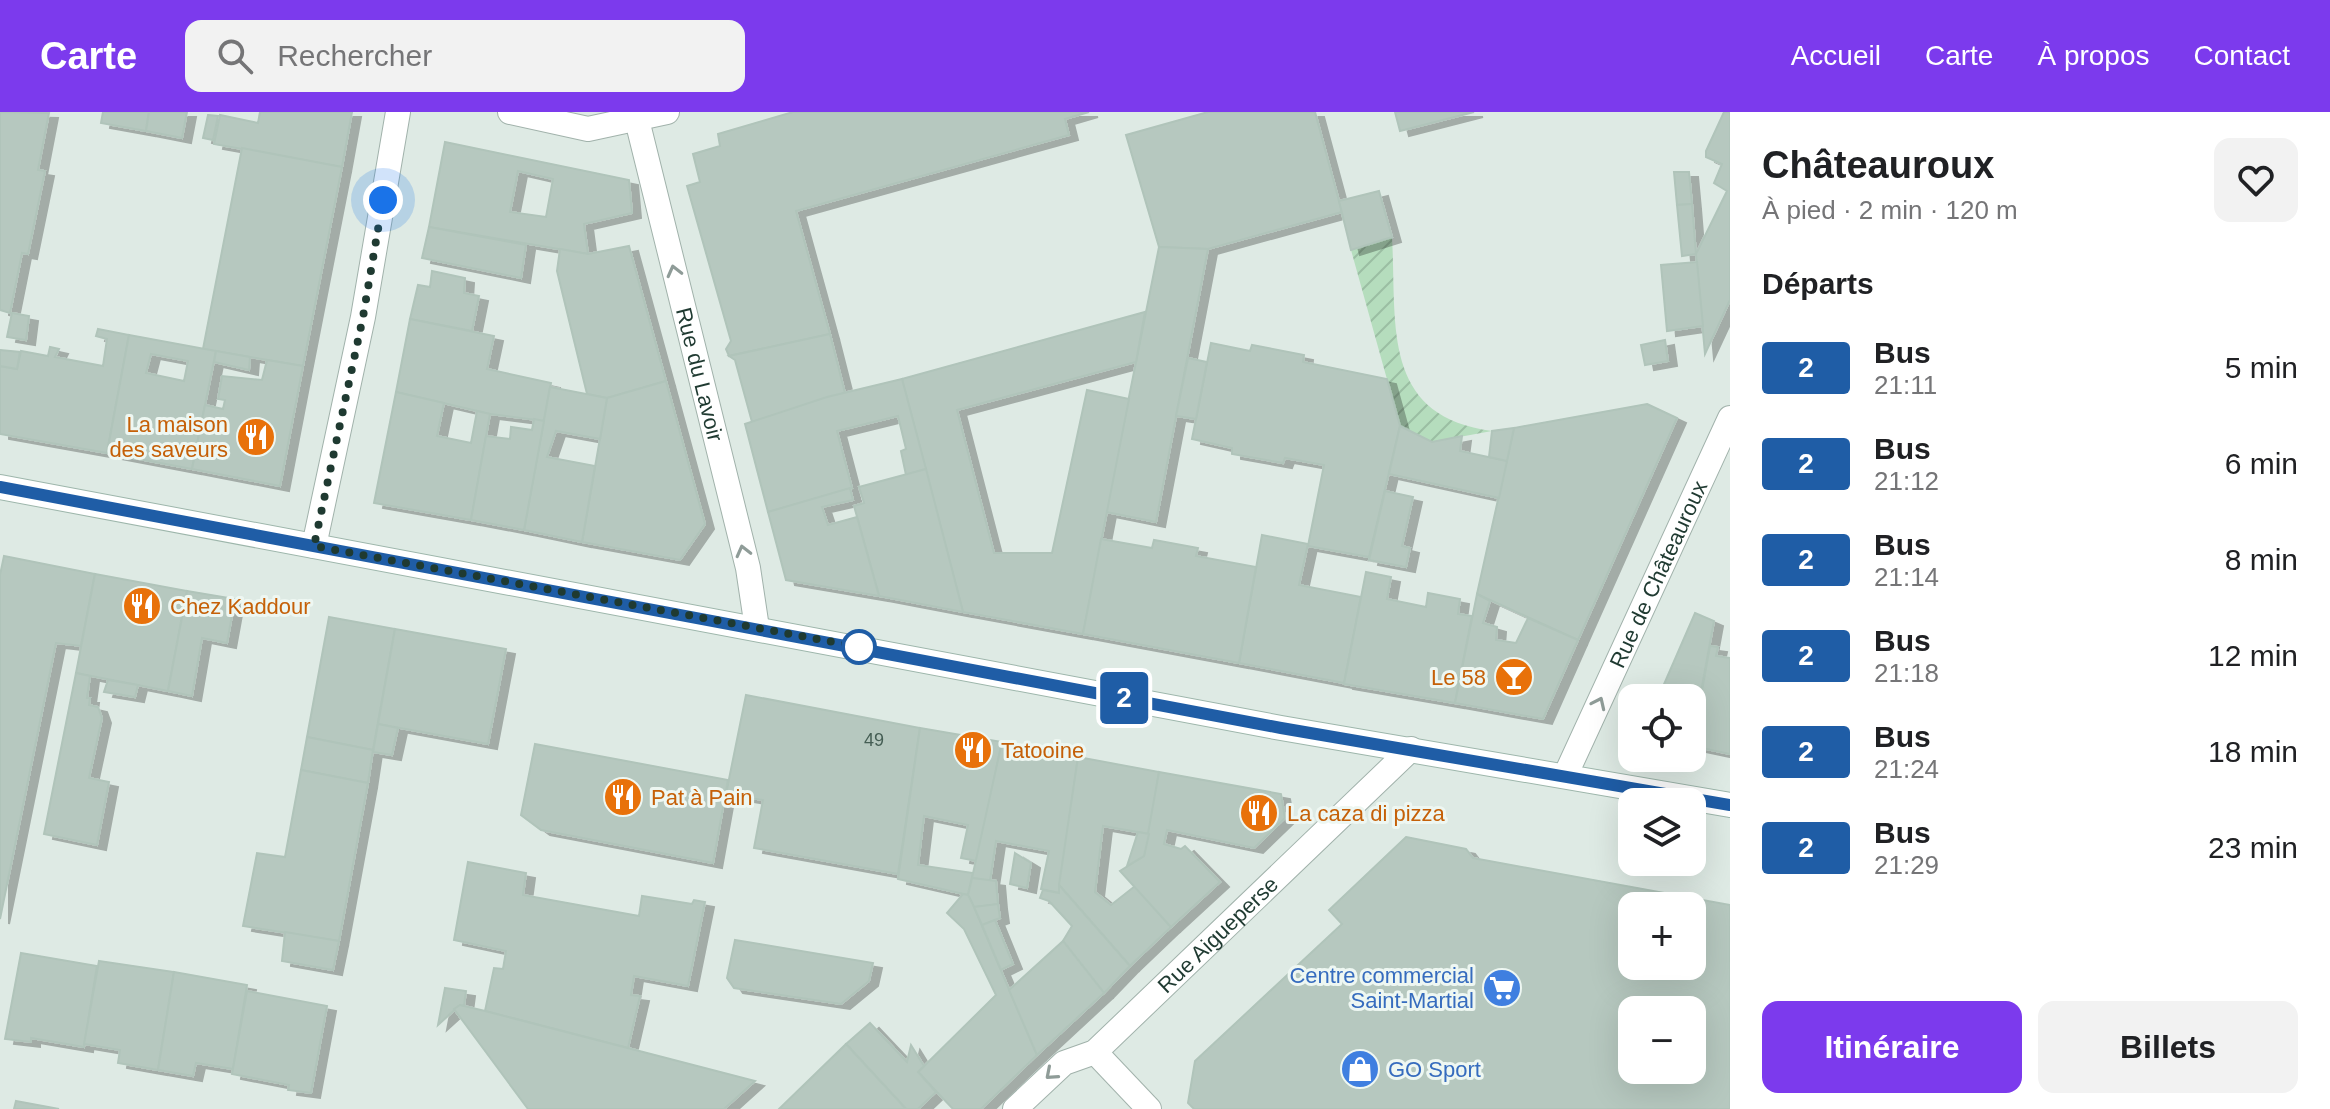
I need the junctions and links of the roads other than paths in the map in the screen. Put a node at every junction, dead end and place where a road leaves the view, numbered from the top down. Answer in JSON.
{"nodes":[{"id":1,"x":398,"y":112,"type":"edge"},
{"id":2,"x":510,"y":112,"type":"edge"},
{"id":3,"x":667,"y":112,"type":"edge"},
{"id":4,"x":637,"y":120,"type":"junction"},
{"id":5,"x":1730,"y":418,"type":"edge"},
{"id":6,"x":0,"y":487,"type":"edge"},
{"id":7,"x":314,"y":546,"type":"junction"},
{"id":8,"x":757,"y":628,"type":"junction"},
{"id":9,"x":1411,"y":749,"type":"junction"},
{"id":10,"x":1566,"y":774,"type":"junction"},
{"id":11,"x":1730,"y":805,"type":"edge"},
{"id":12,"x":1095,"y":1052,"type":"junction"},
{"id":13,"x":1015,"y":1109,"type":"edge"},
{"id":14,"x":1149,"y":1109,"type":"edge"}],
"edges":[{"from":1,"to":7,"type":"street"},
{"from":2,"to":4,"type":"street"},
{"from":3,"to":4,"type":"street"},
{"from":8,"to":4,"type":"street","name":"Rue du Lavoir","one_way":true},
{"from":10,"to":5,"type":"street","name":"Rue de Châteauroux","one_way":true},
{"from":6,"to":7,"type":"street"},
{"from":7,"to":8,"type":"street"},
{"from":8,"to":9,"type":"street"},
{"from":9,"to":10,"type":"street"},
{"from":9,"to":12,"type":"street","name":"Rue Aigueperse"},
{"from":10,"to":11,"type":"street"},
{"from":12,"to":13,"type":"street","name":"Rue Aigueperse","one_way":true},
{"from":12,"to":14,"type":"street"}]}
